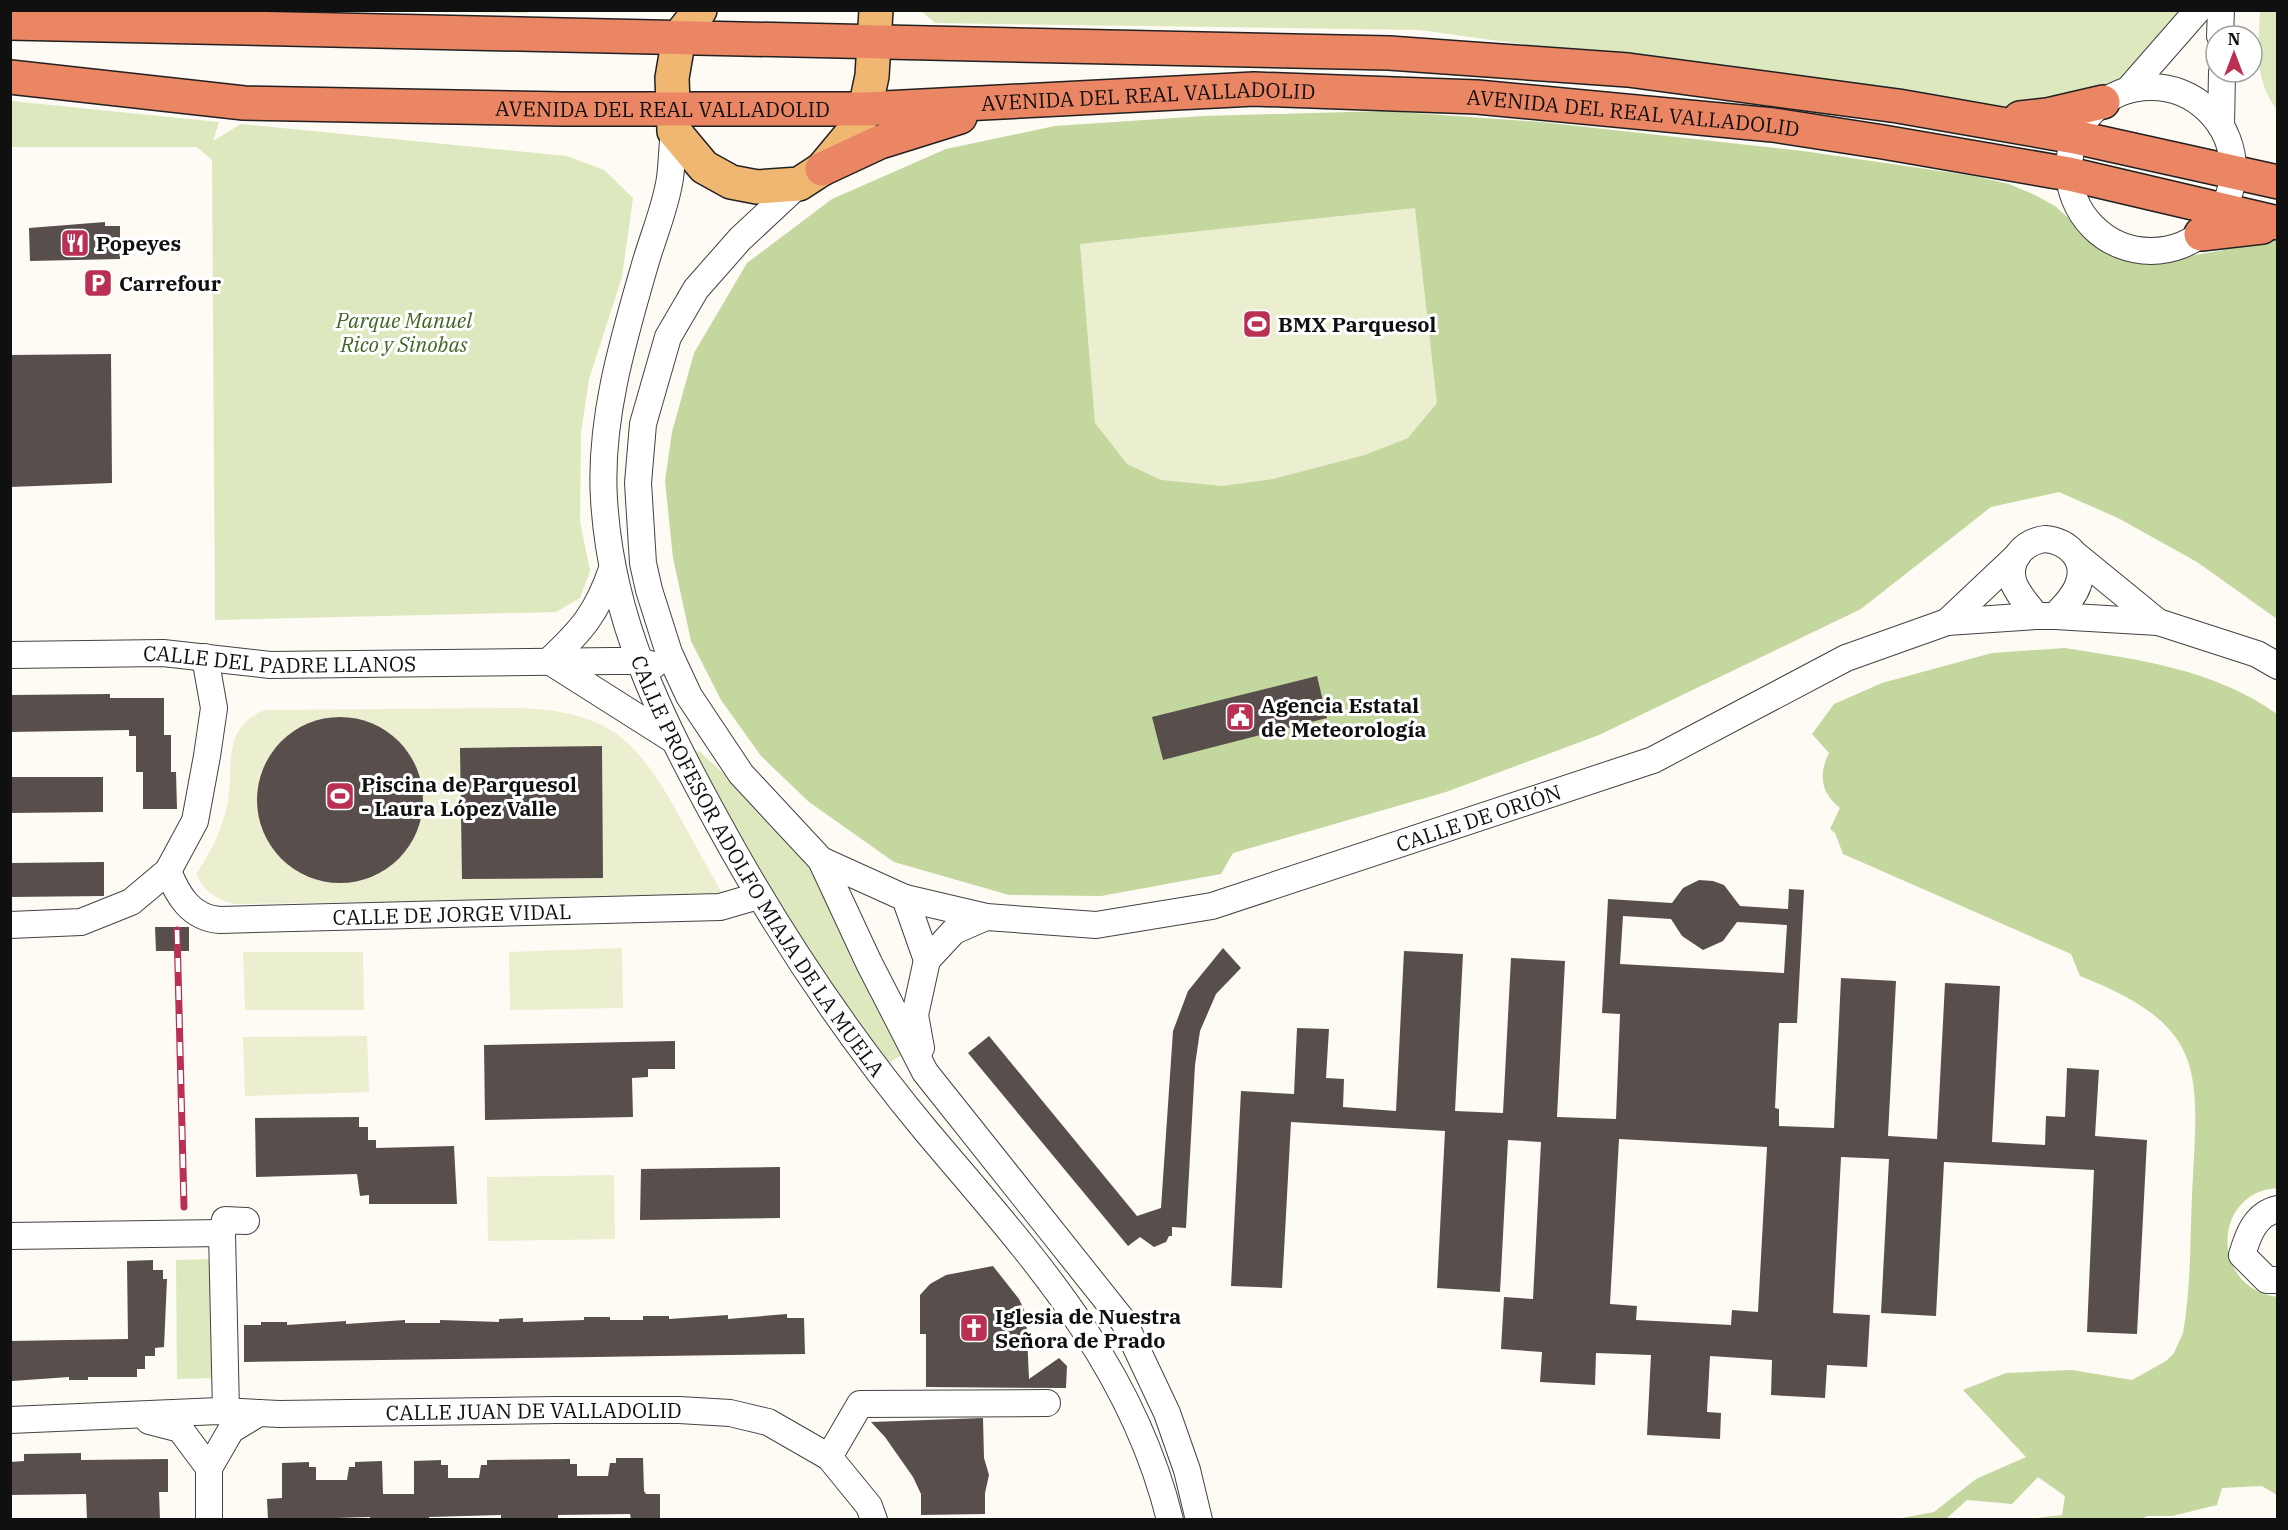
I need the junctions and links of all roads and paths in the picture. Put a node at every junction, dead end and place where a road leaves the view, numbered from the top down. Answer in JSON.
{"nodes":[{"id":1,"x":700,"y":10,"type":"edge"},
{"id":2,"x":2198,"y":10,"type":"edge"},
{"id":3,"x":233,"y":20,"type":"edge"},
{"id":4,"x":283,"y":21,"type":"edge"},
{"id":5,"x":871,"y":22,"type":"edge"},
{"id":6,"x":10,"y":23,"type":"edge"},
{"id":7,"x":679,"y":37,"type":"junction"},
{"id":8,"x":10,"y":77,"type":"edge"},
{"id":9,"x":2222,"y":84,"type":"edge"},
{"id":10,"x":2115,"y":96,"type":"junction"},
{"id":11,"x":1011,"y":101,"type":"junction"},
{"id":12,"x":865,"y":109,"type":"junction"},
{"id":13,"x":673,"y":120,"type":"junction"},
{"id":14,"x":1994,"y":121,"type":"junction"},
{"id":15,"x":2221,"y":126,"type":"junction"},
{"id":16,"x":2075,"y":137,"type":"junction"},
{"id":17,"x":2233,"y":171,"type":"junction"},
{"id":18,"x":2069,"y":174,"type":"junction"},
{"id":19,"x":810,"y":177,"type":"junction"},
{"id":20,"x":2277,"y":182,"type":"edge"},
{"id":21,"x":2222,"y":210,"type":"junction"},
{"id":22,"x":2277,"y":224,"type":"edge"},
{"id":23,"x":2201,"y":234,"type":"junction"},
{"id":24,"x":2076,"y":555,"type":"junction"},
{"id":25,"x":2017,"y":556,"type":"junction"},
{"id":26,"x":613,"y":566,"type":"junction"},
{"id":27,"x":657,"y":615,"type":"junction"},
{"id":28,"x":2046,"y":616,"type":"junction"},
{"id":29,"x":1947,"y":622,"type":"junction"},
{"id":30,"x":2158,"y":622,"type":"junction"},
{"id":31,"x":10,"y":655,"type":"edge"},
{"id":32,"x":205,"y":657,"type":"junction"},
{"id":33,"x":549,"y":661,"type":"junction"},
{"id":34,"x":638,"y":661,"type":"junction"},
{"id":35,"x":2277,"y":666,"type":"edge"},
{"id":36,"x":672,"y":739,"type":"junction"},
{"id":37,"x":741,"y":774,"type":"junction"},
{"id":38,"x":822,"y":860,"type":"junction"},
{"id":39,"x":168,"y":871,"type":"junction"},
{"id":40,"x":758,"y":896,"type":"junction"},
{"id":41,"x":905,"y":898,"type":"junction"},
{"id":42,"x":986,"y":916,"type":"junction"},
{"id":43,"x":10,"y":925,"type":"edge"},
{"id":44,"x":927,"y":960,"type":"junction"},
{"id":45,"x":925,"y":1072,"type":"junction"},
{"id":46,"x":2277,"y":1209,"type":"edge"},
{"id":47,"x":246,"y":1221,"type":"dead end"},
{"id":48,"x":222,"y":1233,"type":"junction"},
{"id":49,"x":10,"y":1236,"type":"edge"},
{"id":50,"x":2277,"y":1280,"type":"edge"},
{"id":51,"x":1047,"y":1403,"type":"dead end"},
{"id":52,"x":226,"y":1411,"type":"junction"},
{"id":53,"x":259,"y":1413,"type":"junction"},
{"id":54,"x":112,"y":1417,"type":"junction"},
{"id":55,"x":10,"y":1420,"type":"edge"},
{"id":56,"x":830,"y":1457,"type":"junction"},
{"id":57,"x":209,"y":1468,"type":"junction"},
{"id":58,"x":209,"y":1520,"type":"edge"},
{"id":59,"x":874,"y":1520,"type":"edge"},
{"id":60,"x":1170,"y":1520,"type":"edge"},
{"id":61,"x":1199,"y":1520,"type":"edge"}],
"edges":[{"from":1,"to":7,"type":"main road"},
{"from":2,"to":10,"type":"street"},
{"from":3,"to":4,"type":"highway","name":"AVENIDA DEL REAL VALLADOLID"},
{"from":3,"to":6,"type":"highway","name":"AVENIDA DEL REAL VALLADOLID"},
{"from":4,"to":7,"type":"highway","name":"AVENIDA DEL REAL VALLADOLID"},
{"from":5,"to":7,"type":"highway","name":"AVENIDA DEL REAL VALLADOLID"},
{"from":5,"to":12,"type":"main road"},
{"from":5,"to":14,"type":"highway","name":"AVENIDA DEL REAL VALLADOLID"},
{"from":7,"to":13,"type":"main road"},
{"from":8,"to":13,"type":"highway","name":"AVENIDA DEL REAL VALLADOLID"},
{"from":9,"to":15,"type":"street"},
{"from":10,"to":14,"type":"highway"},
{"from":10,"to":15,"type":"street"},
{"from":10,"to":16,"type":"street"},
{"from":11,"to":12,"type":"highway","name":"AVENIDA DEL REAL VALLADOLID"},
{"from":11,"to":18,"type":"highway","name":"AVENIDA DEL REAL VALLADOLID"},
{"from":11,"to":19,"type":"highway"},
{"from":12,"to":13,"type":"highway","name":"AVENIDA DEL REAL VALLADOLID"},
{"from":12,"to":19,"type":"main road"},
{"from":13,"to":19,"type":"main road"},
{"from":13,"to":26,"type":"street","name":"CALLE PROFESOR ADOLFO MIAJA DE LA MUELA"},
{"from":14,"to":16,"type":"highway","name":"AVENIDA DEL REAL VALLADOLID"},
{"from":15,"to":17,"type":"street"},
{"from":16,"to":17,"type":"highway","name":"AVENIDA DEL REAL VALLADOLID"},
{"from":16,"to":18,"type":"street"},
{"from":17,"to":20,"type":"highway","name":"AVENIDA DEL REAL VALLADOLID"},
{"from":17,"to":21,"type":"street"},
{"from":18,"to":21,"type":"highway","name":"AVENIDA DEL REAL VALLADOLID"},
{"from":18,"to":23,"type":"street"},
{"from":19,"to":27,"type":"street","name":"CALLE PROFESOR ADOLFO MIAJA DE LA MUELA"},
{"from":21,"to":22,"type":"highway","name":"AVENIDA DEL REAL VALLADOLID"},
{"from":21,"to":23,"type":"street"},
{"from":22,"to":23,"type":"highway"},
{"from":24,"to":25,"type":"street","name":"CALLE DE ORIÓN"},
{"from":24,"to":28,"type":"street"},
{"from":24,"to":30,"type":"street","name":"CALLE DE ORIÓN"},
{"from":25,"to":28,"type":"street"},
{"from":25,"to":29,"type":"street","name":"CALLE DE ORIÓN"},
{"from":26,"to":33,"type":"street"},
{"from":26,"to":34,"type":"street","name":"CALLE PROFESOR ADOLFO MIAJA DE LA MUELA"},
{"from":27,"to":34,"type":"street"},
{"from":27,"to":37,"type":"street","name":"CALLE PROFESOR ADOLFO MIAJA DE LA MUELA"},
{"from":28,"to":29,"type":"street","name":"CALLE DE ORIÓN"},
{"from":28,"to":30,"type":"street","name":"CALLE DE ORIÓN"},
{"from":29,"to":42,"type":"street","name":"CALLE DE ORIÓN"},
{"from":30,"to":35,"type":"street","name":"CALLE DE ORIÓN"},
{"from":31,"to":32,"type":"street","name":"CALLE DEL PADRE LLANOS"},
{"from":32,"to":33,"type":"street","name":"CALLE DEL PADRE LLANOS"},
{"from":32,"to":39,"type":"street"},
{"from":33,"to":34,"type":"street","name":"CALLE DEL PADRE LLANOS"},
{"from":33,"to":36,"type":"street"},
{"from":34,"to":36,"type":"street","name":"CALLE PROFESOR ADOLFO MIAJA DE LA MUELA"},
{"from":34,"to":37,"type":"street","name":"CALLE DEL PADRE LLANOS"},
{"from":36,"to":40,"type":"street","name":"CALLE PROFESOR ADOLFO MIAJA DE LA MUELA"},
{"from":37,"to":38,"type":"street","name":"CALLE PROFESOR ADOLFO MIAJA DE LA MUELA"},
{"from":38,"to":41,"type":"street","name":"CALLE DE ORIÓN"},
{"from":38,"to":45,"type":"street","name":"CALLE PROFESOR ADOLFO MIAJA DE LA MUELA"},
{"from":39,"to":40,"type":"street","name":"CALLE DE JORGE VIDAL"},
{"from":39,"to":43,"type":"street"},
{"from":40,"to":60,"type":"street","name":"CALLE PROFESOR ADOLFO MIAJA DE LA MUELA"},
{"from":41,"to":42,"type":"street","name":"CALLE DE ORIÓN"},
{"from":41,"to":44,"type":"street"},
{"from":42,"to":44,"type":"street","name":"CALLE DE ORIÓN"},
{"from":44,"to":45,"type":"street"},
{"from":45,"to":61,"type":"street","name":"CALLE PROFESOR ADOLFO MIAJA DE LA MUELA"},
{"from":46,"to":50,"type":"street"},
{"from":47,"to":48,"type":"street"},
{"from":48,"to":49,"type":"street"},
{"from":48,"to":52,"type":"street"},
{"from":51,"to":56,"type":"street"},
{"from":52,"to":53,"type":"street","name":"CALLE JUAN DE VALLADOLID"},
{"from":52,"to":54,"type":"street","name":"CALLE JUAN DE VALLADOLID"},
{"from":53,"to":56,"type":"street","name":"CALLE JUAN DE VALLADOLID"},
{"from":53,"to":57,"type":"street"},
{"from":54,"to":55,"type":"street","name":"CALLE JUAN DE VALLADOLID"},
{"from":54,"to":57,"type":"street"},
{"from":56,"to":59,"type":"street","name":"CALLE JUAN DE VALLADOLID"},
{"from":57,"to":58,"type":"street"}]}
